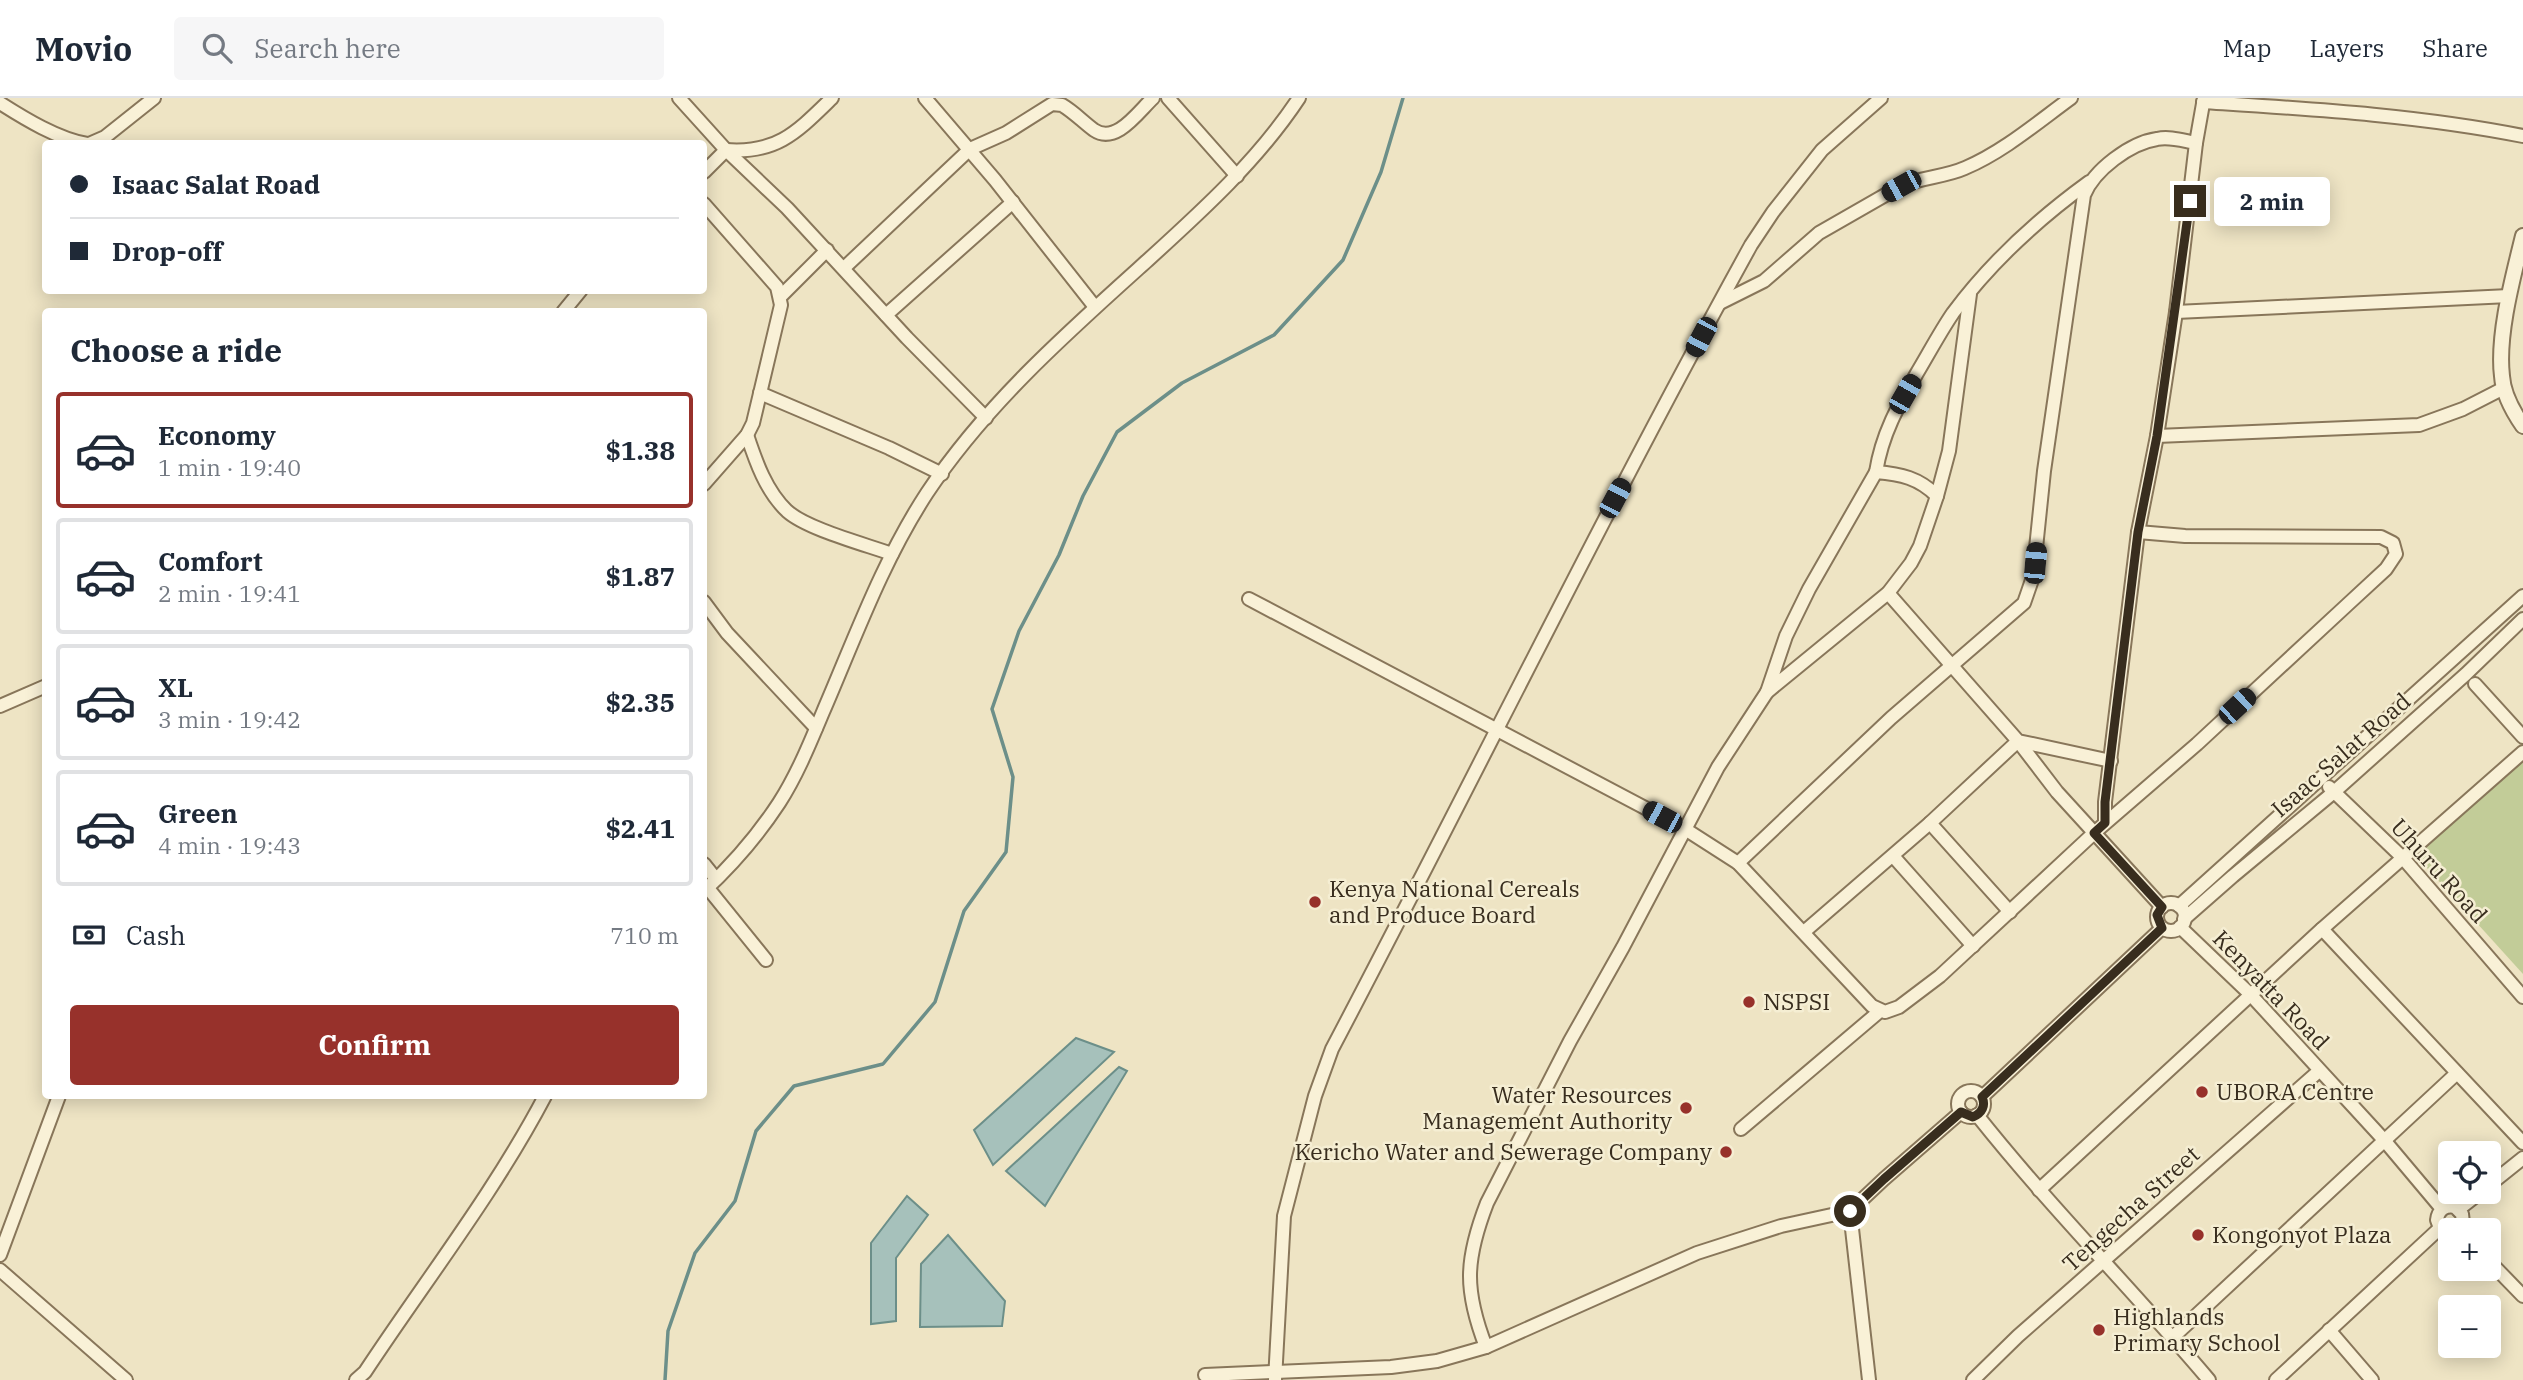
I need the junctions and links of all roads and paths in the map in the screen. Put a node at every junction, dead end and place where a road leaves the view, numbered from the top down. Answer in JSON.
{"nodes":[{"id":1,"x":154,"y":98,"type":"edge"},
{"id":2,"x":679,"y":98,"type":"edge"},
{"id":3,"x":832,"y":98,"type":"edge"},
{"id":4,"x":925,"y":98,"type":"edge"},
{"id":5,"x":1153,"y":98,"type":"edge"},
{"id":6,"x":1168,"y":98,"type":"edge"},
{"id":7,"x":1299,"y":98,"type":"edge"},
{"id":8,"x":1881,"y":98,"type":"edge"},
{"id":9,"x":2071,"y":98,"type":"edge"},
{"id":10,"x":2203,"y":100,"type":"edge"},
{"id":11,"x":1055,"y":101,"type":"edge"},
{"id":12,"x":0,"y":103,"type":"edge"},
{"id":13,"x":2523,"y":136,"type":"edge"},
{"id":14,"x":73,"y":140,"type":"edge"},
{"id":15,"x":98,"y":140,"type":"edge"},
{"id":16,"x":2196,"y":143,"type":"junction"},
{"id":17,"x":970,"y":149,"type":"junction"},
{"id":18,"x":726,"y":150,"type":"junction"},
{"id":19,"x":707,"y":169,"type":"edge"},
{"id":20,"x":1237,"y":176,"type":"junction"},
{"id":21,"x":2090,"y":181,"type":"junction"},
{"id":22,"x":1013,"y":202,"type":"junction"},
{"id":23,"x":707,"y":207,"type":"edge"},
{"id":24,"x":2523,"y":236,"type":"edge"},
{"id":25,"x":827,"y":250,"type":"junction"},
{"id":26,"x":844,"y":268,"type":"junction"},
{"id":27,"x":2515,"y":287,"type":"edge"},
{"id":28,"x":578,"y":294,"type":"edge"},
{"id":29,"x":1970,"y":294,"type":"junction"},
{"id":30,"x":780,"y":296,"type":"junction"},
{"id":31,"x":1720,"y":303,"type":"junction"},
{"id":32,"x":1095,"y":307,"type":"junction"},
{"id":33,"x":566,"y":308,"type":"edge"},
{"id":34,"x":2176,"y":312,"type":"junction"},
{"id":35,"x":886,"y":315,"type":"junction"},
{"id":36,"x":2504,"y":388,"type":"junction"},
{"id":37,"x":760,"y":393,"type":"junction"},
{"id":38,"x":986,"y":418,"type":"junction"},
{"id":39,"x":2523,"y":426,"type":"edge"},
{"id":40,"x":747,"y":435,"type":"junction"},
{"id":41,"x":2157,"y":436,"type":"junction"},
{"id":42,"x":1876,"y":472,"type":"junction"},
{"id":43,"x":942,"y":474,"type":"junction"},
{"id":44,"x":707,"y":481,"type":"edge"},
{"id":45,"x":1937,"y":496,"type":"junction"},
{"id":46,"x":2138,"y":532,"type":"junction"},
{"id":47,"x":892,"y":554,"type":"junction"},
{"id":48,"x":1888,"y":593,"type":"junction"},
{"id":49,"x":2523,"y":596,"type":"edge"},
{"id":50,"x":1249,"y":599,"type":"dead end"},
{"id":51,"x":707,"y":606,"type":"edge"},
{"id":52,"x":2523,"y":619,"type":"edge"},
{"id":53,"x":2460,"y":651,"type":"junction"},
{"id":54,"x":2445,"y":665,"type":"junction"},
{"id":55,"x":1952,"y":666,"type":"junction"},
{"id":56,"x":2473,"y":668,"type":"junction"},
{"id":57,"x":2459,"y":681,"type":"junction"},
{"id":58,"x":2475,"y":684,"type":"junction"},
{"id":59,"x":42,"y":689,"type":"edge"},
{"id":60,"x":1767,"y":692,"type":"junction"},
{"id":61,"x":0,"y":706,"type":"edge"},
{"id":62,"x":816,"y":728,"type":"junction"},
{"id":63,"x":1498,"y":729,"type":"junction"},
{"id":64,"x":2523,"y":737,"type":"edge"},
{"id":65,"x":2018,"y":741,"type":"junction"},
{"id":66,"x":2523,"y":752,"type":"edge"},
{"id":67,"x":2111,"y":761,"type":"junction"},
{"id":68,"x":2319,"y":779,"type":"junction"},
{"id":69,"x":2334,"y":792,"type":"junction"},
{"id":70,"x":1930,"y":823,"type":"junction"},
{"id":71,"x":2105,"y":823,"type":"junction"},
{"id":72,"x":1685,"y":829,"type":"junction"},
{"id":73,"x":2094,"y":833,"type":"junction"},
{"id":74,"x":1893,"y":856,"type":"junction"},
{"id":75,"x":2403,"y":858,"type":"junction"},
{"id":76,"x":1738,"y":863,"type":"junction"},
{"id":77,"x":709,"y":886,"type":"edge"},
{"id":78,"x":2179,"y":906,"type":"junction"},
{"id":79,"x":2162,"y":907,"type":"junction"},
{"id":80,"x":2010,"y":912,"type":"junction"},
{"id":81,"x":2182,"y":923,"type":"junction"},
{"id":82,"x":2162,"y":928,"type":"junction"},
{"id":83,"x":2322,"y":929,"type":"junction"},
{"id":84,"x":1805,"y":931,"type":"junction"},
{"id":85,"x":1973,"y":946,"type":"junction"},
{"id":86,"x":766,"y":960,"type":"dead end"},
{"id":87,"x":2250,"y":994,"type":"junction"},
{"id":88,"x":2523,"y":997,"type":"edge"},
{"id":89,"x":1880,"y":1011,"type":"junction"},
{"id":90,"x":2319,"y":1071,"type":"junction"},
{"id":91,"x":2457,"y":1073,"type":"junction"},
{"id":92,"x":1982,"y":1097,"type":"junction"},
{"id":93,"x":58,"y":1099,"type":"edge"},
{"id":94,"x":543,"y":1099,"type":"edge"},
{"id":95,"x":1961,"y":1112,"type":"junction"},
{"id":96,"x":1977,"y":1115,"type":"junction"},
{"id":97,"x":1741,"y":1129,"type":"dead end"},
{"id":98,"x":2384,"y":1140,"type":"junction"},
{"id":99,"x":2523,"y":1143,"type":"edge"},
{"id":100,"x":2523,"y":1158,"type":"edge"},
{"id":101,"x":2501,"y":1176,"type":"edge"},
{"id":102,"x":2039,"y":1190,"type":"junction"},
{"id":103,"x":2465,"y":1204,"type":"edge"},
{"id":104,"x":2442,"y":1209,"type":"junction"},
{"id":105,"x":2459,"y":1209,"type":"junction"},
{"id":106,"x":1850,"y":1211,"type":"junction"},
{"id":107,"x":2463,"y":1218,"type":"edge"},
{"id":108,"x":2438,"y":1221,"type":"edge"},
{"id":109,"x":2438,"y":1242,"type":"edge"},
{"id":110,"x":0,"y":1255,"type":"edge"},
{"id":111,"x":2104,"y":1263,"type":"junction"},
{"id":112,"x":0,"y":1270,"type":"edge"},
{"id":113,"x":2501,"y":1273,"type":"edge"},
{"id":114,"x":2523,"y":1296,"type":"edge"},
{"id":115,"x":2329,"y":1330,"type":"junction"},
{"id":116,"x":2173,"y":1337,"type":"junction"},
{"id":117,"x":1486,"y":1347,"type":"junction"},
{"id":118,"x":1205,"y":1375,"type":"dead end"},
{"id":119,"x":1275,"y":1377,"type":"edge"},
{"id":120,"x":2281,"y":1378,"type":"edge"},
{"id":121,"x":126,"y":1380,"type":"edge"},
{"id":122,"x":356,"y":1380,"type":"edge"},
{"id":123,"x":1868,"y":1380,"type":"edge"},
{"id":124,"x":1973,"y":1380,"type":"edge"},
{"id":125,"x":2209,"y":1380,"type":"edge"},
{"id":126,"x":2372,"y":1380,"type":"edge"}],
"edges":[{"from":1,"to":15,"type":"street"},
{"from":2,"to":18,"type":"street"},
{"from":3,"to":18,"type":"street"},
{"from":4,"to":17,"type":"street"},
{"from":5,"to":11,"type":"street"},
{"from":6,"to":20,"type":"street"},
{"from":7,"to":20,"type":"street"},
{"from":8,"to":31,"type":"street"},
{"from":9,"to":31,"type":"street"},
{"from":10,"to":13,"type":"street"},
{"from":10,"to":16,"type":"street"},
{"from":11,"to":17,"type":"street"},
{"from":12,"to":14,"type":"street"},
{"from":16,"to":21,"type":"street"},
{"from":16,"to":34,"type":"street"},
{"from":17,"to":22,"type":"street"},
{"from":17,"to":26,"type":"street"},
{"from":18,"to":19,"type":"street"},
{"from":18,"to":25,"type":"street"},
{"from":20,"to":32,"type":"street"},
{"from":21,"to":29,"type":"street"},
{"from":21,"to":55,"type":"street"},
{"from":22,"to":32,"type":"street"},
{"from":22,"to":35,"type":"street"},
{"from":23,"to":30,"type":"street"},
{"from":24,"to":27,"type":"street"},
{"from":25,"to":26,"type":"street"},
{"from":25,"to":30,"type":"street"},
{"from":26,"to":35,"type":"street"},
{"from":27,"to":34,"type":"street"},
{"from":27,"to":36,"type":"street"},
{"from":28,"to":33,"type":"street"},
{"from":29,"to":42,"type":"street"},
{"from":29,"to":45,"type":"street"},
{"from":30,"to":37,"type":"street"},
{"from":31,"to":63,"type":"street"},
{"from":32,"to":38,"type":"street"},
{"from":34,"to":41,"type":"street"},
{"from":35,"to":38,"type":"street"},
{"from":36,"to":39,"type":"street"},
{"from":36,"to":41,"type":"street"},
{"from":37,"to":40,"type":"street"},
{"from":37,"to":43,"type":"street"},
{"from":38,"to":43,"type":"street"},
{"from":40,"to":44,"type":"street"},
{"from":40,"to":47,"type":"street"},
{"from":41,"to":46,"type":"street"},
{"from":42,"to":45,"type":"street"},
{"from":42,"to":60,"type":"street"},
{"from":43,"to":47,"type":"street"},
{"from":45,"to":48,"type":"street"},
{"from":46,"to":67,"type":"street"},
{"from":46,"to":71,"type":"street"},
{"from":47,"to":62,"type":"street"},
{"from":48,"to":55,"type":"street"},
{"from":48,"to":60,"type":"street"},
{"from":49,"to":53,"type":"street"},
{"from":50,"to":63,"type":"street"},
{"from":51,"to":62,"type":"street"},
{"from":52,"to":56,"type":"street","name":"Isaac Salat Road"},
{"from":53,"to":54,"type":"street"},
{"from":53,"to":56,"type":"street"},
{"from":54,"to":57,"type":"street"},
{"from":54,"to":68,"type":"street"},
{"from":55,"to":65,"type":"street"},
{"from":55,"to":76,"type":"street"},
{"from":56,"to":57,"type":"street","name":"Isaac Salat Road"},
{"from":56,"to":58,"type":"street"},
{"from":57,"to":58,"type":"street"},
{"from":57,"to":69,"type":"street","name":"Isaac Salat Road"},
{"from":58,"to":64,"type":"street"},
{"from":59,"to":61,"type":"street"},
{"from":60,"to":72,"type":"street"},
{"from":62,"to":77,"type":"street"},
{"from":63,"to":72,"type":"street"},
{"from":63,"to":119,"type":"street"},
{"from":65,"to":67,"type":"street"},
{"from":65,"to":70,"type":"street"},
{"from":65,"to":73,"type":"street"},
{"from":66,"to":75,"type":"street"},
{"from":67,"to":71,"type":"street"},
{"from":68,"to":69,"type":"street","name":"Uhuru Road"},
{"from":68,"to":78,"type":"street"},
{"from":69,"to":75,"type":"street","name":"Uhuru Road"},
{"from":69,"to":81,"type":"street","name":"Isaac Salat Road"},
{"from":70,"to":74,"type":"street"},
{"from":70,"to":80,"type":"street"},
{"from":71,"to":73,"type":"street"},
{"from":72,"to":76,"type":"street"},
{"from":72,"to":117,"type":"street"},
{"from":73,"to":79,"type":"street"},
{"from":73,"to":80,"type":"street"},
{"from":74,"to":84,"type":"street"},
{"from":74,"to":85,"type":"street"},
{"from":75,"to":83,"type":"street"},
{"from":75,"to":88,"type":"street","name":"Uhuru Road"},
{"from":76,"to":84,"type":"street"},
{"from":77,"to":86,"type":"street"},
{"from":78,"to":79,"type":"street"},
{"from":78,"to":81,"type":"street"},
{"from":79,"to":82,"type":"street"},
{"from":80,"to":85,"type":"street"},
{"from":81,"to":82,"type":"street"},
{"from":81,"to":87,"type":"street","name":"Kenyatta Road"},
{"from":82,"to":92,"type":"street"},
{"from":83,"to":87,"type":"street"},
{"from":83,"to":91,"type":"street"},
{"from":84,"to":89,"type":"street"},
{"from":85,"to":89,"type":"street"},
{"from":87,"to":90,"type":"street","name":"Kenyatta Road"},
{"from":87,"to":102,"type":"street"},
{"from":89,"to":97,"type":"street"},
{"from":90,"to":98,"type":"street","name":"Kenyatta Road"},
{"from":90,"to":111,"type":"street","name":"Tengecha Street"},
{"from":91,"to":98,"type":"street"},
{"from":91,"to":99,"type":"street"},
{"from":92,"to":95,"type":"street"},
{"from":92,"to":96,"type":"street"},
{"from":93,"to":110,"type":"street"},
{"from":94,"to":122,"type":"street"},
{"from":95,"to":96,"type":"street"},
{"from":95,"to":106,"type":"street"},
{"from":96,"to":102,"type":"street"},
{"from":98,"to":104,"type":"street","name":"Kenyatta Road"},
{"from":98,"to":116,"type":"street"},
{"from":100,"to":101,"type":"street"},
{"from":102,"to":111,"type":"street"},
{"from":103,"to":105,"type":"street"},
{"from":104,"to":105,"type":"street"},
{"from":104,"to":108,"type":"street"},
{"from":105,"to":107,"type":"street"},
{"from":106,"to":117,"type":"street"},
{"from":106,"to":123,"type":"street"},
{"from":109,"to":115,"type":"street"},
{"from":111,"to":116,"type":"street"},
{"from":111,"to":124,"type":"street","name":"Tengecha Street"},
{"from":112,"to":121,"type":"street"},
{"from":113,"to":114,"type":"street"},
{"from":115,"to":120,"type":"street"},
{"from":115,"to":126,"type":"street"},
{"from":116,"to":125,"type":"street"},
{"from":117,"to":119,"type":"street"},
{"from":118,"to":119,"type":"street"}]}
